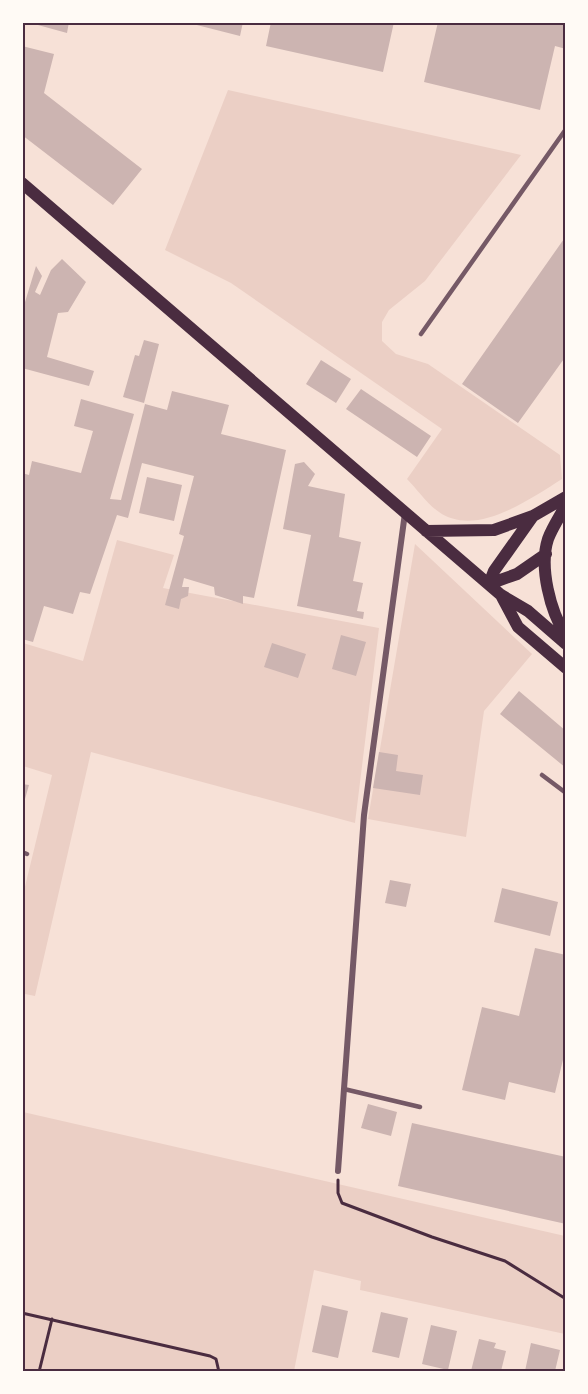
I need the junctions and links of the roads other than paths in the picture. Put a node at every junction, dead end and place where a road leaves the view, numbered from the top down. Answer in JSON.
{"nodes":[{"id":1,"x":566,"y":129,"type":"edge"},
{"id":2,"x":22,"y":183,"type":"edge"},
{"id":3,"x":421,"y":334,"type":"dead end"},
{"id":4,"x":566,"y":497,"type":"edge"},
{"id":5,"x":566,"y":505,"type":"edge"},
{"id":6,"x":405,"y":513,"type":"junction"},
{"id":7,"x":533,"y":516,"type":"junction"},
{"id":8,"x":426,"y":531,"type":"junction"},
{"id":9,"x":546,"y":554,"type":"junction"},
{"id":10,"x":489,"y":584,"type":"junction"},
{"id":11,"x":501,"y":596,"type":"junction"},
{"id":12,"x":566,"y":636,"type":"edge"},
{"id":13,"x":566,"y":644,"type":"edge"},
{"id":14,"x":566,"y":668,"type":"edge"},
{"id":15,"x":542,"y":775,"type":"dead end"},
{"id":16,"x":566,"y":794,"type":"edge"},
{"id":17,"x":344,"y":1089,"type":"junction"},
{"id":18,"x":420,"y":1107,"type":"dead end"},
{"id":19,"x":338,"y":1171,"type":"road end"}],
"edges":[{"from":1,"to":3,"type":"lane"},
{"from":2,"to":6,"type":"main road"},
{"from":4,"to":7,"type":"main road"},
{"from":5,"to":9,"type":"main road"},
{"from":6,"to":8,"type":"main road"},
{"from":6,"to":17,"type":"street"},
{"from":7,"to":8,"type":"main road"},
{"from":7,"to":10,"type":"main road"},
{"from":8,"to":10,"type":"main road"},
{"from":9,"to":10,"type":"main road"},
{"from":9,"to":12,"type":"main road"},
{"from":10,"to":11,"type":"main road"},
{"from":11,"to":13,"type":"main road"},
{"from":11,"to":14,"type":"main road"},
{"from":15,"to":16,"type":"lane"},
{"from":17,"to":18,"type":"lane"},
{"from":17,"to":19,"type":"street"}]}
